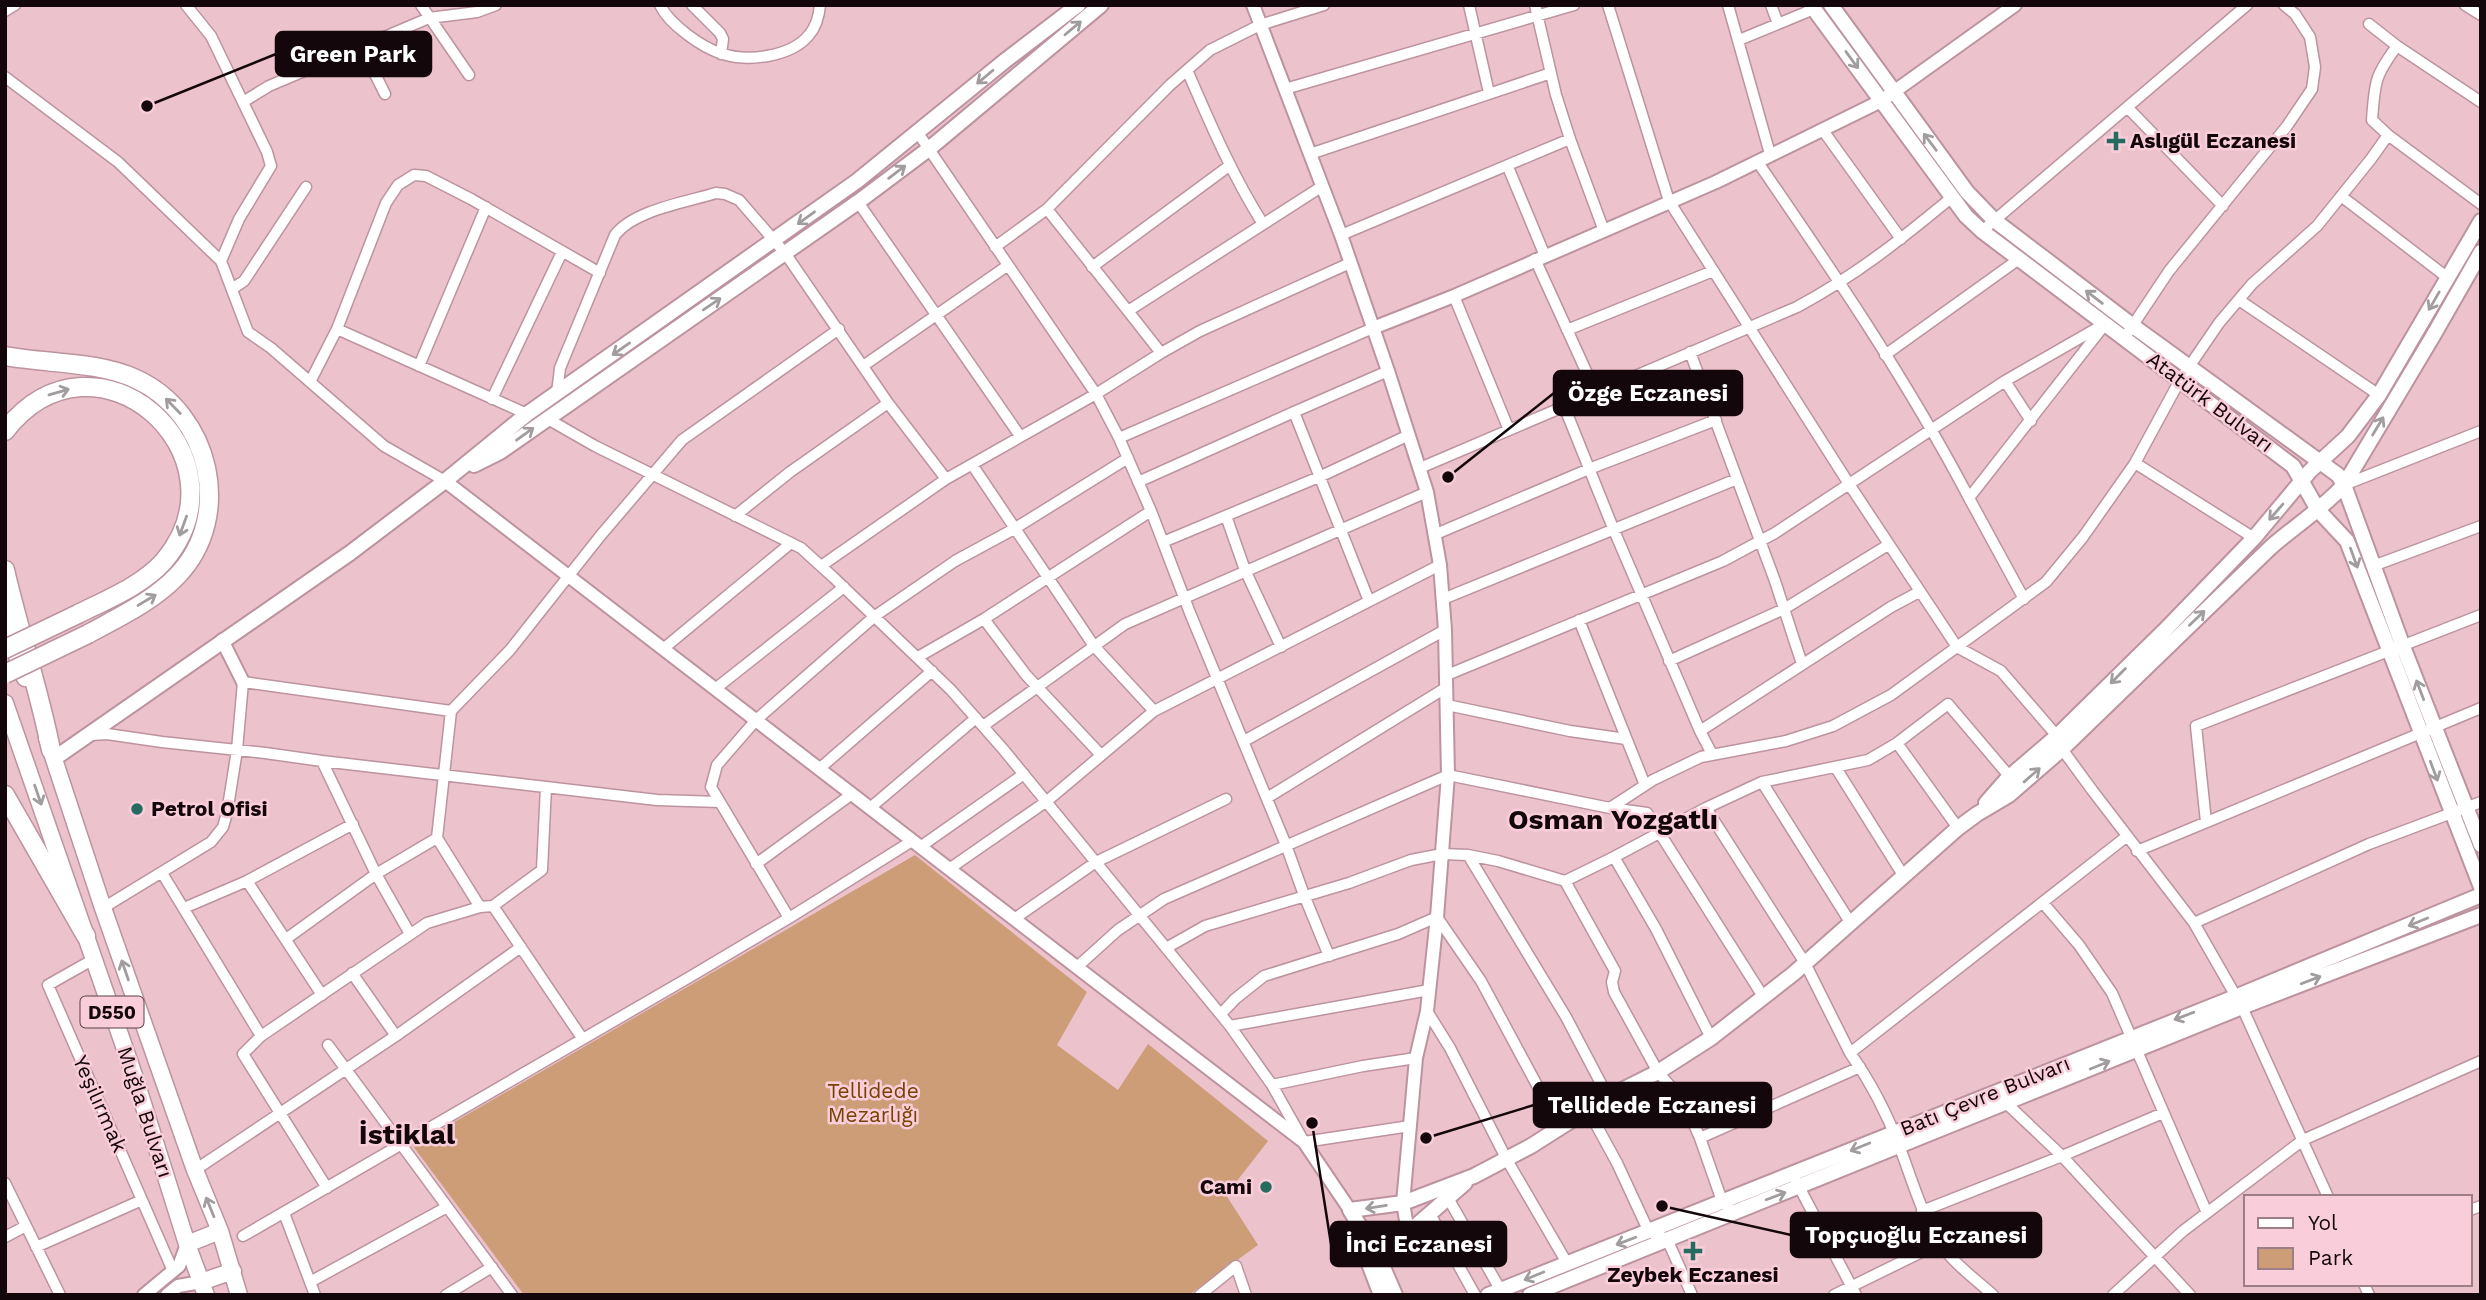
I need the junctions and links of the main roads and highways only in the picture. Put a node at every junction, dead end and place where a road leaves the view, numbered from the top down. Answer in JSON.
{"nodes":[{"id":1,"x":1078,"y":5,"type":"edge"},
{"id":2,"x":1101,"y":5,"type":"edge"},
{"id":3,"x":1831,"y":5,"type":"edge"},
{"id":4,"x":1813,"y":7,"type":"edge"},
{"id":5,"x":1887,"y":97,"type":"junction"},
{"id":6,"x":2481,"y":221,"type":"edge"},
{"id":7,"x":2481,"y":252,"type":"edge"},
{"id":8,"x":2129,"y":332,"type":"junction"},
{"id":9,"x":5,"y":356,"type":"edge"},
{"id":10,"x":5,"y":431,"type":"edge"},
{"id":11,"x":2321,"y":461,"type":"junction"},
{"id":12,"x":445,"y":481,"type":"junction"},
{"id":13,"x":2302,"y":483,"type":"junction"},
{"id":14,"x":2344,"y":485,"type":"junction"},
{"id":15,"x":2318,"y":510,"type":"junction"},
{"id":16,"x":5,"y":570,"type":"edge"},
{"id":17,"x":5,"y":623,"type":"edge"},
{"id":18,"x":5,"y":649,"type":"edge"},
{"id":19,"x":5,"y":674,"type":"edge"},
{"id":20,"x":5,"y":703,"type":"edge"},
{"id":21,"x":2060,"y":742,"type":"junction"},
{"id":22,"x":53,"y":754,"type":"junction"},
{"id":23,"x":5,"y":795,"type":"edge"},
{"id":24,"x":1977,"y":814,"type":"junction"},
{"id":25,"x":2481,"y":845,"type":"edge"},
{"id":26,"x":2481,"y":887,"type":"edge"},
{"id":27,"x":2481,"y":895,"type":"edge"},
{"id":28,"x":2481,"y":904,"type":"edge"},
{"id":29,"x":2481,"y":915,"type":"edge"},
{"id":30,"x":86,"y":936,"type":"junction"},
{"id":31,"x":2239,"y":1002,"type":"junction"},
{"id":32,"x":2134,"y":1043,"type":"junction"},
{"id":33,"x":1897,"y":1140,"type":"junction"},
{"id":34,"x":1474,"y":1176,"type":"junction"},
{"id":35,"x":1796,"y":1181,"type":"junction"},
{"id":36,"x":220,"y":1231,"type":"junction"},
{"id":37,"x":187,"y":1244,"type":"junction"},
{"id":38,"x":1373,"y":1261,"type":"junction"},
{"id":39,"x":233,"y":1271,"type":"junction"},
{"id":40,"x":204,"y":1288,"type":"edge"},
{"id":41,"x":1494,"y":1292,"type":"edge"},
{"id":42,"x":239,"y":1295,"type":"edge"},
{"id":43,"x":1381,"y":1295,"type":"edge"},
{"id":44,"x":1395,"y":1295,"type":"edge"},
{"id":45,"x":1530,"y":1295,"type":"edge"}],
"edges":[{"from":1,"to":12,"type":"main road","one_way":true},
{"from":12,"to":2,"type":"main road","one_way":true},
{"from":3,"to":5,"type":"main road","name":"Atatürk Bulvarı"},
{"from":4,"to":5,"type":"main road","name":"Atatürk Bulvarı","one_way":true},
{"from":8,"to":5,"type":"main road","name":"Atatürk Bulvarı","one_way":true},
{"from":5,"to":8,"type":"main road","name":"Atatürk Bulvarı"},
{"from":6,"to":11,"type":"main road","one_way":true},
{"from":14,"to":7,"type":"main road","one_way":true},
{"from":8,"to":11,"type":"main road","name":"Atatürk Bulvarı"},
{"from":8,"to":13,"type":"main road","name":"Atatürk Bulvarı"},
{"from":19,"to":9,"type":"highway","one_way":true,"bridge":true},
{"from":10,"to":18,"type":"highway","one_way":true,"bridge":true},
{"from":11,"to":13,"type":"main road"},
{"from":11,"to":14,"type":"main road","name":"Atatürk Bulvarı"},
{"from":12,"to":22,"type":"main road"},
{"from":13,"to":15,"type":"main road","name":"Atatürk Bulvarı"},
{"from":13,"to":21,"type":"main road","one_way":true},
{"from":14,"to":15,"type":"main road"},
{"from":25,"to":14,"type":"main road","name":"Atatürk Bulvarı","one_way":true},
{"from":21,"to":15,"type":"main road","one_way":true},
{"from":15,"to":26,"type":"main road","name":"Atatürk Bulvarı","one_way":true},
{"from":16,"to":22,"type":"highway"},
{"from":17,"to":22,"type":"highway","number":"D550"},
{"from":20,"to":30,"type":"highway","name":"Muğla Bulvarı","number":"D550","one_way":true},
{"from":21,"to":24,"type":"main road"},
{"from":24,"to":21,"type":"main road","one_way":true},
{"from":36,"to":22,"type":"highway","name":"Muğla Bulvarı","number":"D550","one_way":true},
{"from":23,"to":30,"type":"highway"},
{"from":24,"to":34,"type":"main road"},
{"from":27,"to":28,"type":"main road"},
{"from":27,"to":31,"type":"main road","name":"Batı Çevre Bulvarı","one_way":true},
{"from":31,"to":29,"type":"main road","name":"Batı Çevre Bulvarı","one_way":true},
{"from":30,"to":37,"type":"highway","name":"Muğla Bulvarı","number":"D550"},
{"from":31,"to":32,"type":"main road","name":"Batı Çevre Bulvarı"},
{"from":32,"to":33,"type":"main road","name":"Batı Çevre Bulvarı"},
{"from":33,"to":32,"type":"main road","name":"Batı Çevre Bulvarı","one_way":true},
{"from":33,"to":35,"type":"main road","name":"Batı Çevre Bulvarı"},
{"from":34,"to":38,"type":"main road"},
{"from":34,"to":38,"type":"main road","one_way":true},
{"from":35,"to":41,"type":"main road","name":"Batı Çevre Bulvarı","one_way":true},
{"from":45,"to":35,"type":"main road","name":"Batı Çevre Bulvarı","one_way":true},
{"from":36,"to":37,"type":"highway"},
{"from":36,"to":39,"type":"highway","name":"Muğla Bulvarı","number":"D550"},
{"from":37,"to":40,"type":"highway","name":"Muğla Bulvarı","number":"D550"},
{"from":38,"to":43,"type":"main road"},
{"from":38,"to":44,"type":"main road"},
{"from":39,"to":40,"type":"highway"},
{"from":39,"to":42,"type":"highway","name":"Muğla Bulvarı","number":"D550"}]}
